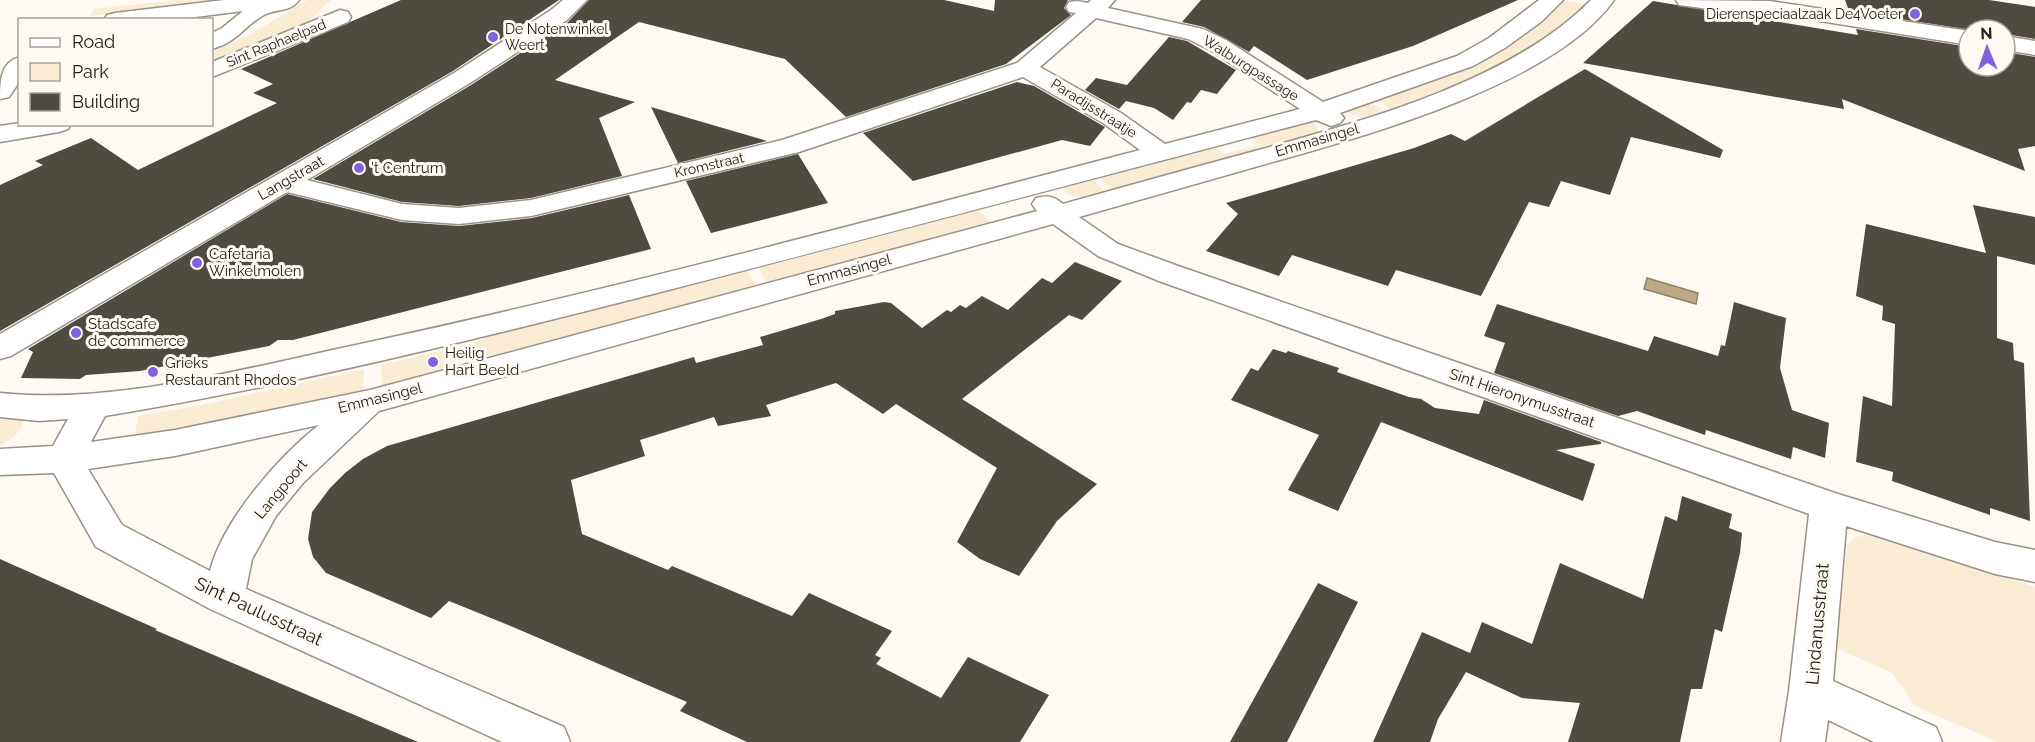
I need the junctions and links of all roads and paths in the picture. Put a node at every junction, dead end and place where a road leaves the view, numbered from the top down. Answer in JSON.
{"nodes":[{"id":1,"x":288,"y":0,"type":"edge"},
{"id":2,"x":576,"y":0,"type":"edge"},
{"id":3,"x":1551,"y":0,"type":"edge"},
{"id":4,"x":1603,"y":0,"type":"edge"},
{"id":5,"x":1687,"y":0,"type":"edge"},
{"id":6,"x":1763,"y":2,"type":"edge"},
{"id":7,"x":255,"y":4,"type":"edge"},
{"id":8,"x":1090,"y":6,"type":"edge"},
{"id":9,"x":340,"y":17,"type":"dead end"},
{"id":10,"x":132,"y":18,"type":"edge"},
{"id":11,"x":1957,"y":36,"type":"edge"},
{"id":12,"x":213,"y":42,"type":"edge"},
{"id":13,"x":2017,"y":45,"type":"edge"},
{"id":14,"x":2035,"y":48,"type":"edge"},
{"id":15,"x":18,"y":67,"type":"edge"},
{"id":16,"x":1025,"y":68,"type":"junction"},
{"id":17,"x":213,"y":69,"type":"edge"},
{"id":18,"x":0,"y":92,"type":"edge"},
{"id":19,"x":18,"y":108,"type":"edge"},
{"id":20,"x":1320,"y":111,"type":"junction"},
{"id":21,"x":0,"y":113,"type":"edge"},
{"id":22,"x":47,"y":126,"type":"edge"},
{"id":23,"x":1350,"y":132,"type":"junction"},
{"id":24,"x":0,"y":134,"type":"edge"},
{"id":25,"x":1160,"y":152,"type":"junction"},
{"id":26,"x":284,"y":183,"type":"junction"},
{"id":27,"x":1029,"y":187,"type":"junction"},
{"id":28,"x":1057,"y":214,"type":"junction"},
{"id":29,"x":0,"y":348,"type":"edge"},
{"id":30,"x":370,"y":402,"type":"junction"},
{"id":31,"x":0,"y":405,"type":"edge"},
{"id":32,"x":93,"y":406,"type":"junction"},
{"id":33,"x":64,"y":459,"type":"junction"},
{"id":34,"x":0,"y":462,"type":"edge"},
{"id":35,"x":1829,"y":506,"type":"junction"},
{"id":36,"x":2035,"y":566,"type":"edge"},
{"id":37,"x":224,"y":597,"type":"junction"},
{"id":38,"x":1811,"y":691,"type":"junction"},
{"id":39,"x":548,"y":742,"type":"edge"},
{"id":40,"x":1803,"y":742,"type":"edge"},
{"id":41,"x":1920,"y":742,"type":"edge"}],
"edges":[{"from":1,"to":7,"type":"street"},
{"from":2,"to":26,"type":"street","name":"Langstraat"},
{"from":3,"to":20,"type":"street","name":"Emmasingel"},
{"from":4,"to":23,"type":"street","name":"Emmasingel"},
{"from":5,"to":6,"type":"street"},
{"from":6,"to":11,"type":"street"},
{"from":7,"to":10,"type":"street"},
{"from":7,"to":12,"type":"street"},
{"from":8,"to":16,"type":"street","name":"Kromstraat"},
{"from":8,"to":20,"type":"street","name":"Walburgpassage"},
{"from":9,"to":17,"type":"street","name":"Sint Raphaelpad"},
{"from":13,"to":14,"type":"street"},
{"from":15,"to":18,"type":"street"},
{"from":16,"to":25,"type":"street","name":"Paradijsstraatje"},
{"from":16,"to":26,"type":"street","name":"Kromstraat"},
{"from":19,"to":21,"type":"street"},
{"from":20,"to":23,"type":"street","name":"Walburgpassage"},
{"from":20,"to":25,"type":"street","name":"Emmasingel"},
{"from":22,"to":24,"type":"street"},
{"from":23,"to":28,"type":"street","name":"Emmasingel"},
{"from":25,"to":27,"type":"street","name":"Emmasingel"},
{"from":26,"to":29,"type":"street","name":"Langstraat"},
{"from":27,"to":28,"type":"street","name":"Sint Hieronymusstraat"},
{"from":27,"to":32,"type":"street","name":"Emmasingel"},
{"from":28,"to":30,"type":"street","name":"Emmasingel"},
{"from":28,"to":35,"type":"street","name":"Sint Hieronymusstraat"},
{"from":30,"to":33,"type":"street","name":"Emmasingel"},
{"from":30,"to":37,"type":"street","name":"Langpoort"},
{"from":31,"to":32,"type":"street"},
{"from":32,"to":33,"type":"street"},
{"from":33,"to":34,"type":"street"},
{"from":33,"to":37,"type":"street","name":"Sint Paulusstraat"},
{"from":35,"to":36,"type":"street","name":"Sint Hieronymusstraat"},
{"from":35,"to":38,"type":"street","name":"Lindanusstraat"},
{"from":37,"to":39,"type":"street","name":"Sint Paulusstraat"},
{"from":38,"to":40,"type":"street","name":"Lindanusstraat"},
{"from":38,"to":41,"type":"street"}]}
